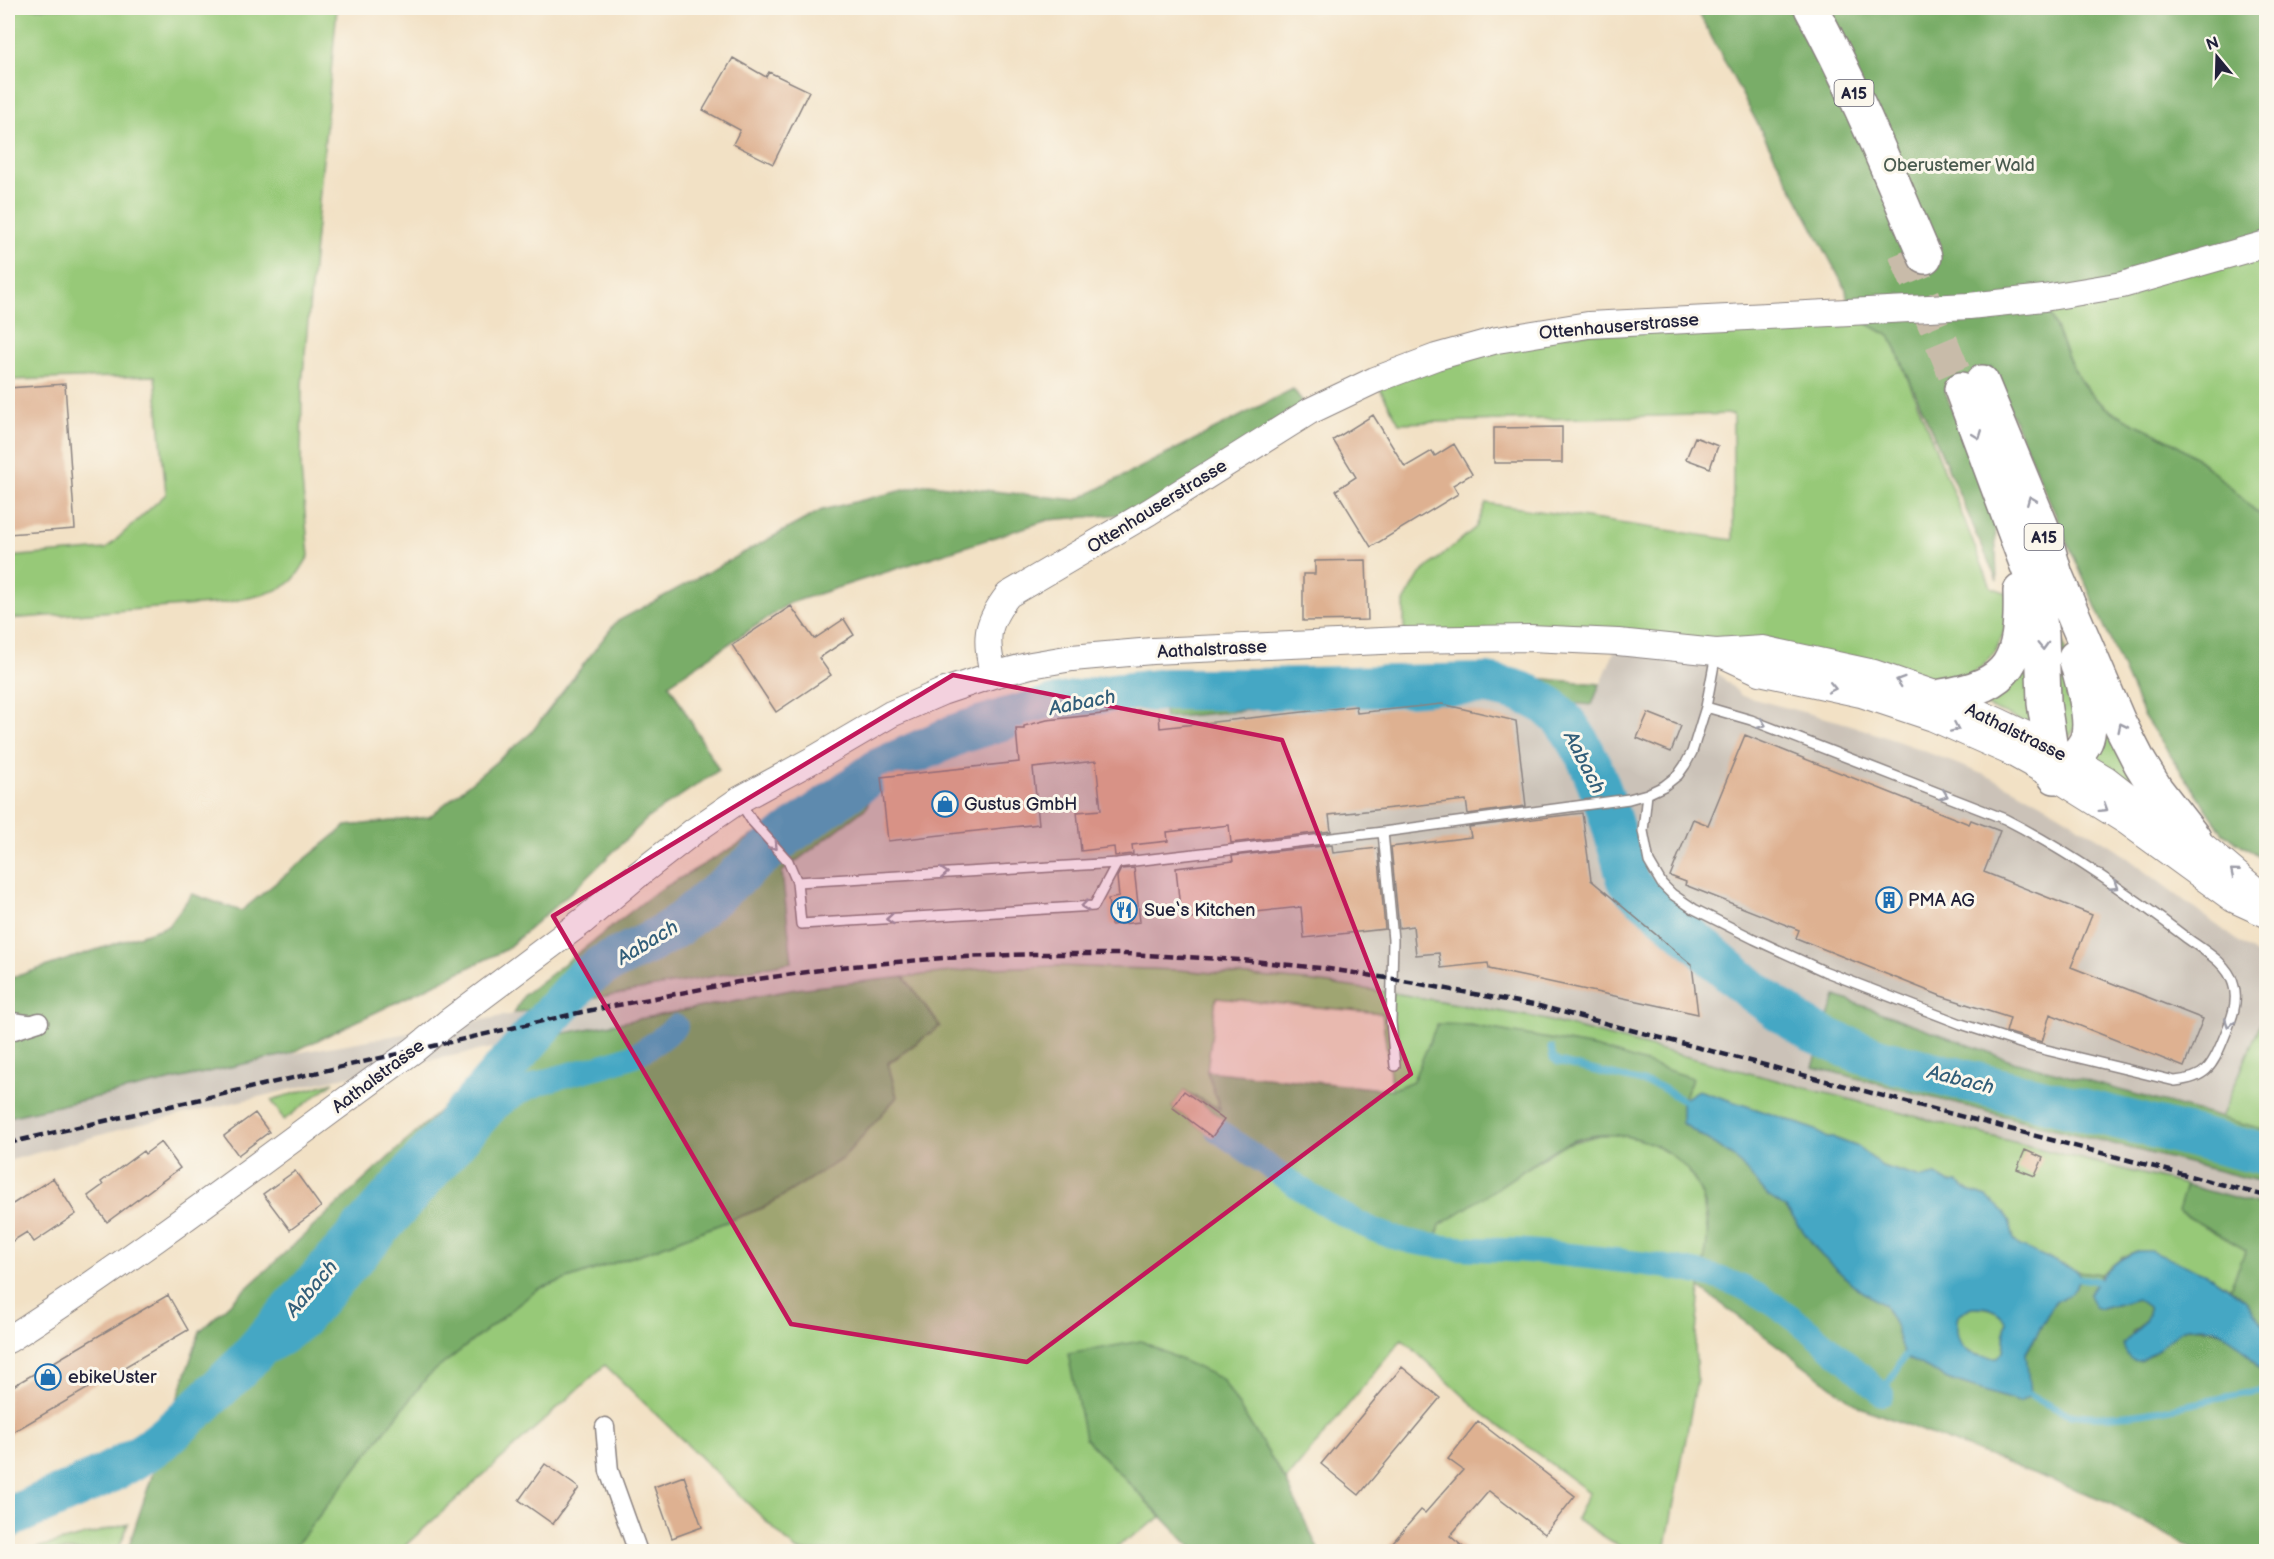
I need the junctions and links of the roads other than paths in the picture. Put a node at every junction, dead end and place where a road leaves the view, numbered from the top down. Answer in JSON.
{"nodes":[{"id":1,"x":1792,"y":8,"type":"edge"},
{"id":2,"x":1811,"y":8,"type":"edge"},
{"id":3,"x":2266,"y":244,"type":"edge"},
{"id":4,"x":2001,"y":495,"type":"junction"},
{"id":5,"x":2056,"y":575,"type":"junction"},
{"id":6,"x":1716,"y":652,"type":"junction"},
{"id":7,"x":993,"y":675,"type":"junction"},
{"id":8,"x":1941,"y":696,"type":"junction"},
{"id":9,"x":1706,"y":707,"type":"junction"},
{"id":10,"x":2059,"y":761,"type":"junction"},
{"id":11,"x":1647,"y":794,"type":"junction"},
{"id":12,"x":739,"y":800,"type":"junction"},
{"id":13,"x":1383,"y":832,"type":"junction"},
{"id":14,"x":2194,"y":838,"type":"junction"},
{"id":15,"x":1117,"y":862,"type":"junction"},
{"id":16,"x":797,"y":882,"type":"junction"},
{"id":17,"x":2266,"y":913,"type":"edge"},
{"id":18,"x":8,"y":1017,"type":"edge"},
{"id":19,"x":39,"y":1022,"type":"joint"},
{"id":20,"x":8,"y":1032,"type":"edge"},
{"id":21,"x":1395,"y":1066,"type":"dead end"},
{"id":22,"x":8,"y":1340,"type":"edge"},
{"id":23,"x":605,"y":1426,"type":"dead end"},
{"id":24,"x":638,"y":1551,"type":"edge"}],
"edges":[{"from":1,"to":2,"type":"highway","number":"A15"},
{"from":3,"to":7,"type":"main road","name":"Ottenhauserstrasse"},
{"from":5,"to":4,"type":"highway","number":"A15","one_way":true},
{"from":4,"to":8,"type":"highway"},
{"from":4,"to":10,"type":"highway","one_way":true},
{"from":5,"to":10,"type":"highway","number":"A15"},
{"from":14,"to":5,"type":"highway","number":"A15","one_way":true},
{"from":6,"to":7,"type":"main road","name":"Aathalstrasse"},
{"from":8,"to":6,"type":"main road","name":"Aathalstrasse","one_way":true},
{"from":6,"to":9,"type":"lane"},
{"from":6,"to":10,"type":"main road","name":"Aathalstrasse","one_way":true},
{"from":7,"to":12,"type":"main road","name":"Aathalstrasse"},
{"from":8,"to":10,"type":"main road","name":"Aathalstrasse"},
{"from":9,"to":11,"type":"lane"},
{"from":9,"to":11,"type":"lane","one_way":true},
{"from":10,"to":14,"type":"main road","name":"Aathalstrasse"},
{"from":10,"to":17,"type":"main road","name":"Aathalstrasse","one_way":true},
{"from":11,"to":13,"type":"lane"},
{"from":12,"to":16,"type":"lane","one_way":true},
{"from":12,"to":22,"type":"main road","name":"Aathalstrasse"},
{"from":13,"to":15,"type":"lane"},
{"from":13,"to":21,"type":"lane"},
{"from":17,"to":14,"type":"main road","name":"Aathalstrasse","one_way":true},
{"from":16,"to":15,"type":"lane","one_way":true},
{"from":15,"to":16,"type":"lane","one_way":true},
{"from":18,"to":19,"type":"lane"},
{"from":19,"to":20,"type":"street"},
{"from":23,"to":24,"type":"street"}]}
